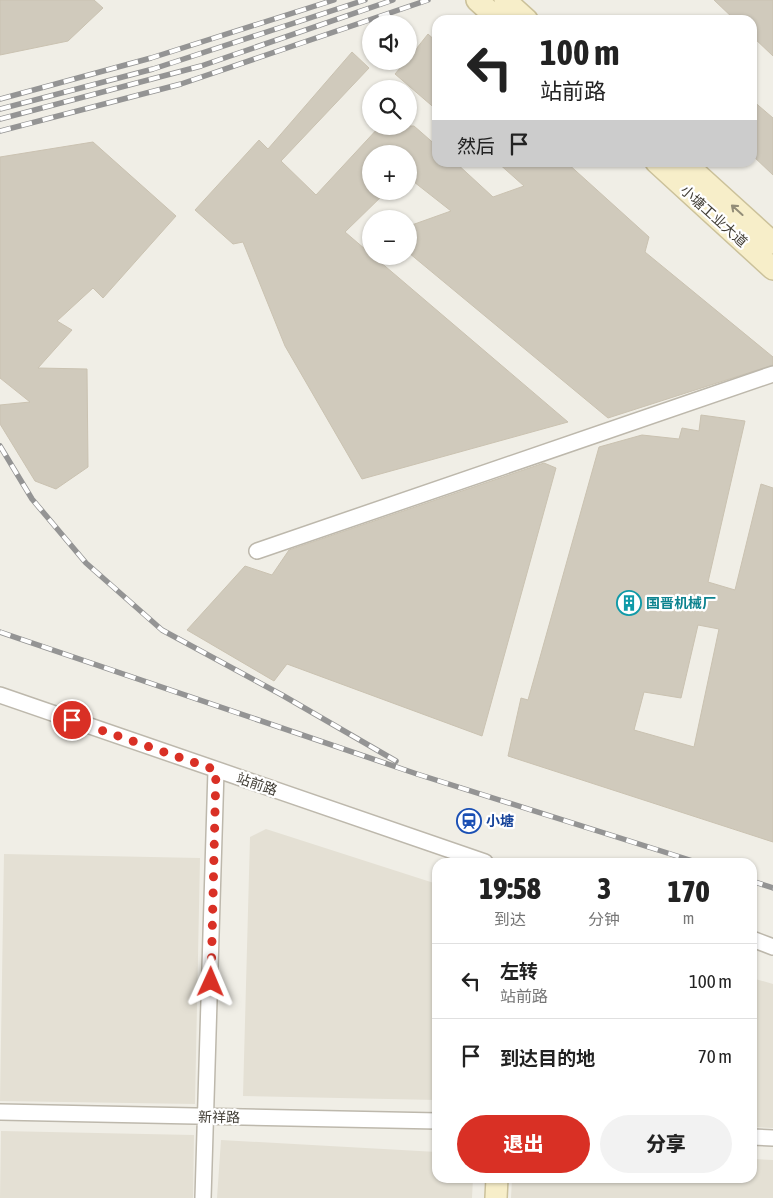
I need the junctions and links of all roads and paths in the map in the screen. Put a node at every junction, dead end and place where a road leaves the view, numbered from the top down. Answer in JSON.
{"nodes":[{"id":1,"x":477,"y":0,"type":"edge"},
{"id":2,"x":505,"y":0,"type":"edge"},
{"id":3,"x":494,"y":15,"type":"edge"},
{"id":4,"x":522,"y":15,"type":"edge"},
{"id":5,"x":661,"y":167,"type":"edge"},
{"id":6,"x":689,"y":167,"type":"edge"},
{"id":7,"x":773,"y":243,"type":"edge"},
{"id":8,"x":773,"y":269,"type":"edge"},
{"id":9,"x":773,"y":374,"type":"edge"},
{"id":10,"x":257,"y":551,"type":"dead end"},
{"id":11,"x":0,"y":695,"type":"edge"},
{"id":12,"x":216,"y":770,"type":"junction"},
{"id":13,"x":473,"y":858,"type":"edge"},
{"id":14,"x":757,"y":941,"type":"edge"},
{"id":15,"x":773,"y":947,"type":"edge"},
{"id":16,"x":0,"y":1112,"type":"edge"},
{"id":17,"x":207,"y":1116,"type":"junction"},
{"id":18,"x":432,"y":1121,"type":"edge"},
{"id":19,"x":757,"y":1137,"type":"edge"},
{"id":20,"x":773,"y":1138,"type":"edge"},
{"id":21,"x":497,"y":1183,"type":"edge"},
{"id":22,"x":203,"y":1198,"type":"edge"},
{"id":23,"x":496,"y":1198,"type":"edge"}],
"edges":[{"from":1,"to":3,"type":"main road"},
{"from":2,"to":4,"type":"main road"},
{"from":5,"to":8,"type":"main road","name":"小塘工业大道"},
{"from":7,"to":6,"type":"main road","name":"小塘工业大道","one_way":true},
{"from":9,"to":10,"type":"street"},
{"from":11,"to":12,"type":"street","name":"站前路"},
{"from":12,"to":13,"type":"street","name":"站前路"},
{"from":12,"to":17,"type":"street"},
{"from":14,"to":15,"type":"street"},
{"from":16,"to":17,"type":"street","name":"新祥路"},
{"from":17,"to":18,"type":"street","name":"新祥路"},
{"from":17,"to":22,"type":"street"},
{"from":19,"to":20,"type":"street"},
{"from":21,"to":23,"type":"main road"}]}
